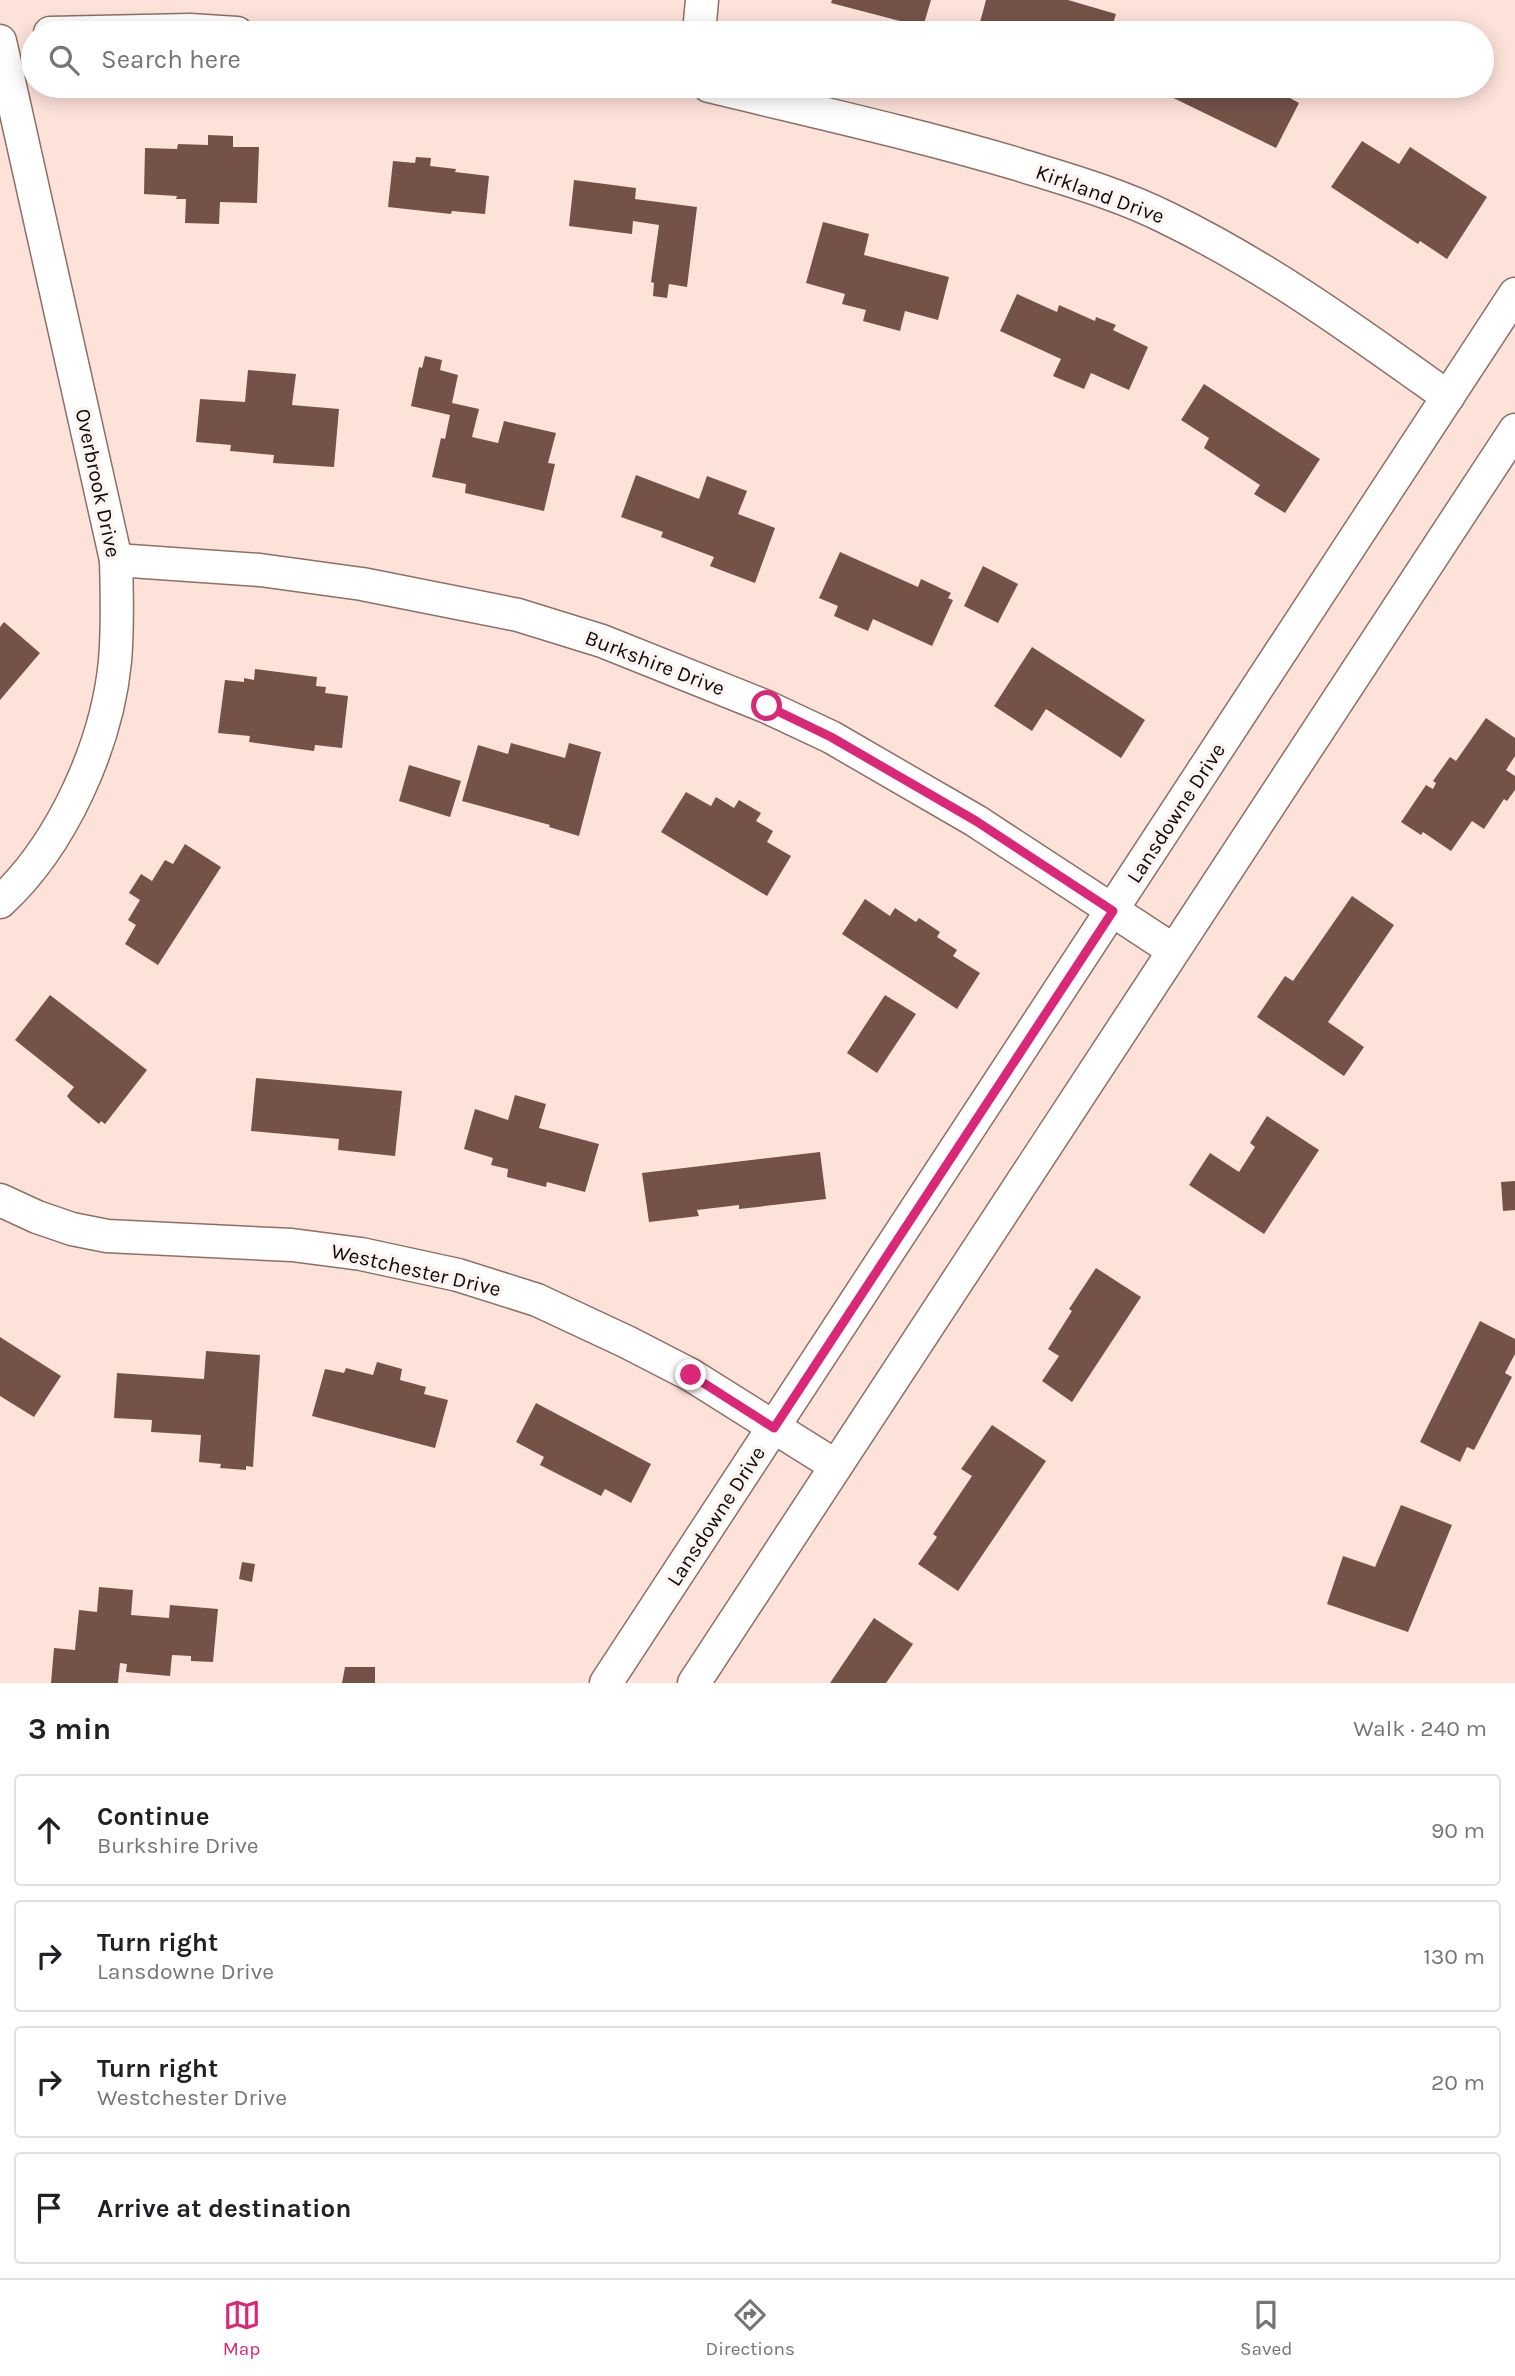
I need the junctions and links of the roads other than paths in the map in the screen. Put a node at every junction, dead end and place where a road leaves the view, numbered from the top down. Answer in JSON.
{"nodes":[{"id":1,"x":702,"y":0,"type":"edge"},
{"id":2,"x":700,"y":21,"type":"edge"},
{"id":3,"x":21,"y":35,"type":"edge"},
{"id":4,"x":0,"y":38,"type":"edge"},
{"id":5,"x":758,"y":98,"type":"edge"},
{"id":6,"x":1515,"y":294,"type":"edge"},
{"id":7,"x":1448,"y":397,"type":"junction"},
{"id":8,"x":1515,"y":430,"type":"edge"},
{"id":9,"x":116,"y":560,"type":"junction"},
{"id":10,"x":0,"y":902,"type":"edge"},
{"id":11,"x":1113,"y":911,"type":"junction"},
{"id":12,"x":1173,"y":950,"type":"junction"},
{"id":13,"x":0,"y":1200,"type":"edge"},
{"id":14,"x":774,"y":1428,"type":"junction"},
{"id":15,"x":836,"y":1466,"type":"junction"},
{"id":16,"x":607,"y":1683,"type":"edge"},
{"id":17,"x":694,"y":1683,"type":"edge"}],
"edges":[{"from":1,"to":2,"type":"street"},
{"from":3,"to":4,"type":"street"},
{"from":4,"to":9,"type":"street","name":"Overbrook Drive"},
{"from":5,"to":7,"type":"street","name":"Kirkland Drive"},
{"from":6,"to":7,"type":"street","name":"Lansdowne Drive"},
{"from":7,"to":11,"type":"street","name":"Lansdowne Drive"},
{"from":8,"to":12,"type":"street"},
{"from":9,"to":10,"type":"street","name":"Overbrook Drive"},
{"from":9,"to":11,"type":"street","name":"Burkshire Drive"},
{"from":11,"to":12,"type":"street","name":"Burkshire Drive"},
{"from":11,"to":14,"type":"street","name":"Lansdowne Drive"},
{"from":12,"to":15,"type":"street"},
{"from":13,"to":14,"type":"street","name":"Westchester Drive"},
{"from":14,"to":15,"type":"street","name":"Westchester Drive"},
{"from":14,"to":16,"type":"street","name":"Lansdowne Drive"},
{"from":15,"to":17,"type":"street"}]}
